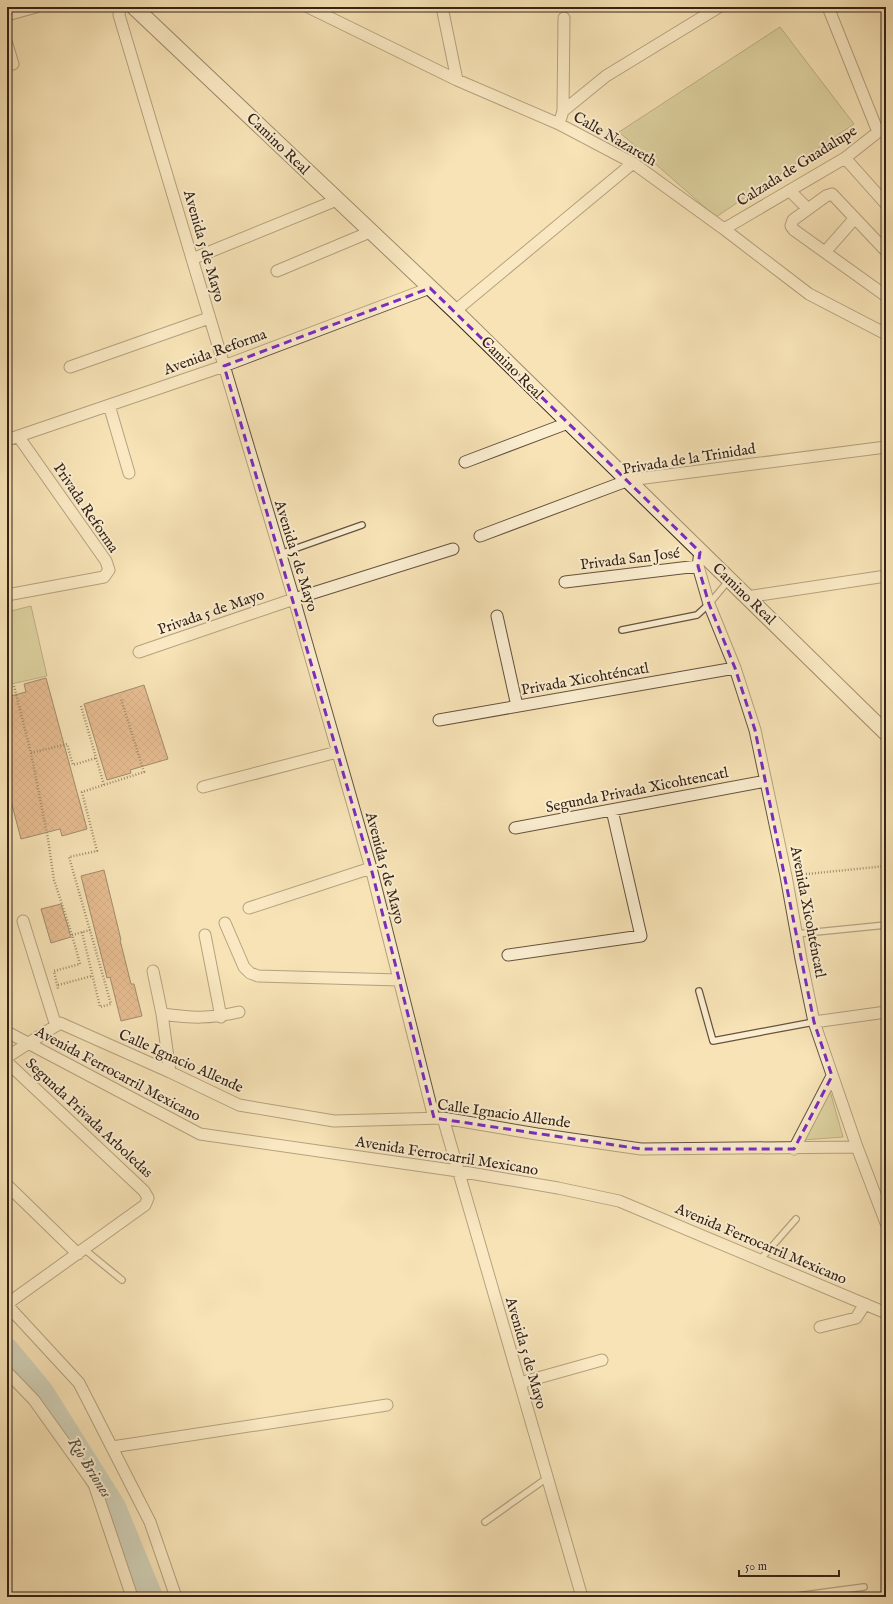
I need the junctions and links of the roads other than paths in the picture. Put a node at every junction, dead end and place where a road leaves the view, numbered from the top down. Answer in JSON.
{"nodes":[{"id":1,"x":36,"y":7,"type":"edge"},
{"id":2,"x":120,"y":7,"type":"edge"},
{"id":3,"x":134,"y":7,"type":"edge"},
{"id":4,"x":308,"y":7,"type":"edge"},
{"id":5,"x":442,"y":7,"type":"edge"},
{"id":6,"x":719,"y":7,"type":"edge"},
{"id":7,"x":828,"y":7,"type":"edge"},
{"id":8,"x":7,"y":15,"type":"edge"},
{"id":9,"x":564,"y":18,"type":"dead end"},
{"id":10,"x":7,"y":44,"type":"edge"},
{"id":11,"x":13,"y":64,"type":"dead end"},
{"id":12,"x":457,"y":80,"type":"junction"},
{"id":13,"x":563,"y":111,"type":"junction"},
{"id":14,"x":559,"y":124,"type":"junction"},
{"id":15,"x":882,"y":130,"type":"edge"},
{"id":16,"x":845,"y":158,"type":"junction"},
{"id":17,"x":633,"y":163,"type":"junction"},
{"id":18,"x":790,"y":191,"type":"junction"},
{"id":19,"x":337,"y":200,"type":"junction"},
{"id":20,"x":886,"y":204,"type":"edge"},
{"id":21,"x":808,"y":209,"type":"junction"},
{"id":22,"x":855,"y":218,"type":"junction"},
{"id":23,"x":724,"y":229,"type":"junction"},
{"id":24,"x":370,"y":232,"type":"junction"},
{"id":25,"x":886,"y":251,"type":"edge"},
{"id":26,"x":826,"y":252,"type":"junction"},
{"id":27,"x":192,"y":259,"type":"junction"},
{"id":28,"x":277,"y":271,"type":"dead end"},
{"id":29,"x":430,"y":288,"type":"junction"},
{"id":30,"x":886,"y":296,"type":"edge"},
{"id":31,"x":455,"y":311,"type":"junction"},
{"id":32,"x":209,"y":318,"type":"junction"},
{"id":33,"x":886,"y":334,"type":"edge"},
{"id":34,"x":224,"y":366,"type":"junction"},
{"id":35,"x":70,"y":367,"type":"dead end"},
{"id":36,"x":109,"y":405,"type":"junction"},
{"id":37,"x":568,"y":423,"type":"junction"},
{"id":38,"x":18,"y":436,"type":"junction"},
{"id":39,"x":7,"y":440,"type":"edge"},
{"id":40,"x":886,"y":447,"type":"edge"},
{"id":41,"x":465,"y":462,"type":"dead end"},
{"id":42,"x":129,"y":473,"type":"dead end"},
{"id":43,"x":629,"y":480,"type":"junction"},
{"id":44,"x":362,"y":525,"type":"dead end"},
{"id":45,"x":480,"y":536,"type":"dead end"},
{"id":46,"x":453,"y":549,"type":"dead end"},
{"id":47,"x":280,"y":554,"type":"junction"},
{"id":48,"x":699,"y":559,"type":"junction"},
{"id":49,"x":886,"y":576,"type":"edge"},
{"id":50,"x":729,"y":580,"type":"junction"},
{"id":51,"x":565,"y":582,"type":"dead end"},
{"id":52,"x":7,"y":595,"type":"edge"},
{"id":53,"x":746,"y":597,"type":"junction"},
{"id":54,"x":294,"y":600,"type":"junction"},
{"id":55,"x":709,"y":604,"type":"junction"},
{"id":56,"x":497,"y":616,"type":"dead end"},
{"id":57,"x":622,"y":630,"type":"dead end"},
{"id":58,"x":139,"y":652,"type":"dead end"},
{"id":59,"x":735,"y":668,"type":"junction"},
{"id":60,"x":517,"y":706,"type":"junction"},
{"id":61,"x":439,"y":720,"type":"dead end"},
{"id":62,"x":886,"y":733,"type":"edge"},
{"id":63,"x":337,"y":752,"type":"junction"},
{"id":64,"x":766,"y":781,"type":"junction"},
{"id":65,"x":203,"y":787,"type":"dead end"},
{"id":66,"x":612,"y":810,"type":"junction"},
{"id":67,"x":514,"y":828,"type":"dead end"},
{"id":68,"x":371,"y":868,"type":"junction"},
{"id":69,"x":249,"y":908,"type":"dead end"},
{"id":70,"x":23,"y":921,"type":"dead end"},
{"id":71,"x":225,"y":923,"type":"dead end"},
{"id":72,"x":886,"y":925,"type":"edge"},
{"id":73,"x":796,"y":934,"type":"junction"},
{"id":74,"x":206,"y":936,"type":"dead end"},
{"id":75,"x":508,"y":955,"type":"dead end"},
{"id":76,"x":153,"y":971,"type":"dead end"},
{"id":77,"x":400,"y":980,"type":"junction"},
{"id":78,"x":699,"y":991,"type":"dead end"},
{"id":79,"x":239,"y":1012,"type":"dead end"},
{"id":80,"x":886,"y":1012,"type":"edge"},
{"id":81,"x":162,"y":1014,"type":"junction"},
{"id":82,"x":221,"y":1017,"type":"junction"},
{"id":83,"x":814,"y":1022,"type":"junction"},
{"id":84,"x":56,"y":1026,"type":"junction"},
{"id":85,"x":7,"y":1032,"type":"edge"},
{"id":86,"x":28,"y":1044,"type":"junction"},
{"id":87,"x":7,"y":1057,"type":"edge"},
{"id":88,"x":7,"y":1062,"type":"edge"},
{"id":89,"x":170,"y":1072,"type":"junction"},
{"id":90,"x":832,"y":1076,"type":"junction"},
{"id":91,"x":438,"y":1118,"type":"junction"},
{"id":92,"x":857,"y":1147,"type":"junction"},
{"id":93,"x":794,"y":1149,"type":"junction"},
{"id":94,"x":458,"y":1171,"type":"junction"},
{"id":95,"x":7,"y":1185,"type":"edge"},
{"id":96,"x":796,"y":1219,"type":"dead end"},
{"id":97,"x":886,"y":1223,"type":"edge"},
{"id":98,"x":81,"y":1251,"type":"junction"},
{"id":99,"x":760,"y":1260,"type":"junction"},
{"id":100,"x":122,"y":1280,"type":"dead end"},
{"id":101,"x":865,"y":1304,"type":"junction"},
{"id":102,"x":7,"y":1305,"type":"edge"},
{"id":103,"x":886,"y":1313,"type":"edge"},
{"id":104,"x":820,"y":1327,"type":"dead end"},
{"id":105,"x":602,"y":1360,"type":"dead end"},
{"id":106,"x":7,"y":1372,"type":"edge"},
{"id":107,"x":520,"y":1383,"type":"junction"},
{"id":108,"x":387,"y":1405,"type":"dead end"},
{"id":109,"x":112,"y":1447,"type":"junction"},
{"id":110,"x":547,"y":1478,"type":"junction"},
{"id":111,"x":485,"y":1522,"type":"dead end"},
{"id":112,"x":864,"y":1587,"type":"dead end"},
{"id":113,"x":132,"y":1597,"type":"edge"},
{"id":114,"x":176,"y":1597,"type":"edge"},
{"id":115,"x":582,"y":1597,"type":"edge"},
{"id":116,"x":789,"y":1597,"type":"edge"}],
"edges":[{"from":1,"to":8,"type":"street"},
{"from":2,"to":27,"type":"street","name":"Avenida 5 de Mayo"},
{"from":3,"to":19,"type":"main road","name":"Camino Real"},
{"from":4,"to":12,"type":"street","name":"Calle Nazareth"},
{"from":5,"to":12,"type":"street"},
{"from":6,"to":13,"type":"street"},
{"from":7,"to":15,"type":"street"},
{"from":9,"to":13,"type":"street"},
{"from":10,"to":11,"type":"street"},
{"from":12,"to":14,"type":"street","name":"Calle Nazareth"},
{"from":13,"to":14,"type":"street"},
{"from":14,"to":17,"type":"street","name":"Calle Nazareth"},
{"from":15,"to":16,"type":"street","name":"Calzada de Guadalupe"},
{"from":16,"to":18,"type":"street","name":"Calzada de Guadalupe"},
{"from":16,"to":20,"type":"street"},
{"from":17,"to":23,"type":"street","name":"Calle Nazareth"},
{"from":17,"to":31,"type":"street"},
{"from":18,"to":21,"type":"street"},
{"from":18,"to":23,"type":"street","name":"Calzada de Guadalupe"},
{"from":19,"to":24,"type":"main road","name":"Camino Real"},
{"from":19,"to":27,"type":"street"},
{"from":21,"to":22,"type":"street"},
{"from":21,"to":26,"type":"street"},
{"from":22,"to":25,"type":"street"},
{"from":22,"to":26,"type":"street"},
{"from":23,"to":33,"type":"street","name":"Calle Nazareth"},
{"from":24,"to":28,"type":"street"},
{"from":24,"to":29,"type":"main road","name":"Camino Real"},
{"from":26,"to":30,"type":"street"},
{"from":27,"to":32,"type":"street","name":"Avenida 5 de Mayo"},
{"from":29,"to":31,"type":"main road","name":"Camino Real"},
{"from":29,"to":34,"type":"street","name":"Avenida Reforma"},
{"from":31,"to":37,"type":"main road","name":"Camino Real"},
{"from":32,"to":34,"type":"street","name":"Avenida 5 de Mayo"},
{"from":32,"to":35,"type":"street"},
{"from":34,"to":36,"type":"street","name":"Avenida Reforma"},
{"from":34,"to":47,"type":"street","name":"Avenida 5 de Mayo"},
{"from":36,"to":38,"type":"street","name":"Avenida Reforma"},
{"from":36,"to":42,"type":"street"},
{"from":37,"to":41,"type":"street"},
{"from":37,"to":43,"type":"main road","name":"Camino Real"},
{"from":38,"to":39,"type":"street","name":"Avenida Reforma"},
{"from":38,"to":52,"type":"street","name":"Privada Reforma"},
{"from":40,"to":43,"type":"street","name":"Privada de la Trinidad"},
{"from":43,"to":45,"type":"street","name":"Privada de la Trinidad"},
{"from":43,"to":48,"type":"main road","name":"Camino Real"},
{"from":44,"to":47,"type":"lane"},
{"from":46,"to":54,"type":"street","name":"Privada 5 de Mayo"},
{"from":47,"to":54,"type":"street","name":"Avenida 5 de Mayo"},
{"from":48,"to":50,"type":"main road","name":"Camino Real"},
{"from":48,"to":51,"type":"street","name":"Privada San José"},
{"from":48,"to":55,"type":"street","name":"Avenida Xicohténcatl"},
{"from":49,"to":53,"type":"street"},
{"from":50,"to":53,"type":"main road","name":"Camino Real"},
{"from":50,"to":55,"type":"lane"},
{"from":53,"to":62,"type":"main road","name":"Camino Real"},
{"from":54,"to":58,"type":"street","name":"Privada 5 de Mayo"},
{"from":54,"to":63,"type":"street","name":"Avenida 5 de Mayo"},
{"from":55,"to":57,"type":"lane"},
{"from":55,"to":59,"type":"street","name":"Avenida Xicohténcatl"},
{"from":56,"to":60,"type":"street"},
{"from":59,"to":60,"type":"street","name":"Privada Xicohténcatl"},
{"from":59,"to":64,"type":"street","name":"Avenida Xicohténcatl"},
{"from":60,"to":61,"type":"street","name":"Privada Xicohténcatl"},
{"from":63,"to":65,"type":"street"},
{"from":63,"to":68,"type":"street","name":"Avenida 5 de Mayo"},
{"from":64,"to":66,"type":"street","name":"Segunda Privada Xicohtencatl"},
{"from":64,"to":73,"type":"street","name":"Avenida Xicohténcatl"},
{"from":66,"to":67,"type":"street","name":"Segunda Privada Xicohtencatl"},
{"from":66,"to":75,"type":"street"},
{"from":68,"to":69,"type":"street"},
{"from":68,"to":77,"type":"street","name":"Avenida 5 de Mayo"},
{"from":70,"to":84,"type":"street"},
{"from":71,"to":77,"type":"street"},
{"from":72,"to":73,"type":"lane"},
{"from":73,"to":83,"type":"street","name":"Avenida Xicohténcatl"},
{"from":74,"to":82,"type":"street"},
{"from":76,"to":81,"type":"street"},
{"from":77,"to":91,"type":"street","name":"Avenida 5 de Mayo"},
{"from":78,"to":83,"type":"lane"},
{"from":79,"to":82,"type":"street"},
{"from":80,"to":83,"type":"street"},
{"from":81,"to":82,"type":"street"},
{"from":81,"to":89,"type":"street"},
{"from":83,"to":90,"type":"street","name":"Avenida Xicohténcatl"},
{"from":84,"to":86,"type":"street"},
{"from":84,"to":89,"type":"street","name":"Calle Ignacio Allende"},
{"from":85,"to":86,"type":"street","name":"Avenida Ferrocarril Mexicano"},
{"from":86,"to":87,"type":"street"},
{"from":86,"to":94,"type":"street","name":"Avenida Ferrocarril Mexicano"},
{"from":88,"to":98,"type":"street","name":"Segunda Privada Arboledas"},
{"from":89,"to":91,"type":"street","name":"Calle Ignacio Allende"},
{"from":90,"to":92,"type":"street","name":"Avenida Xicohténcatl"},
{"from":90,"to":93,"type":"street"},
{"from":91,"to":93,"type":"street","name":"Calle Ignacio Allende"},
{"from":91,"to":94,"type":"street","name":"Avenida 5 de Mayo"},
{"from":92,"to":93,"type":"street","name":"Calle Ignacio Allende"},
{"from":92,"to":97,"type":"street","name":"Avenida Xicohténcatl"},
{"from":94,"to":99,"type":"street","name":"Avenida Ferrocarril Mexicano"},
{"from":94,"to":107,"type":"street","name":"Avenida 5 de Mayo"},
{"from":95,"to":98,"type":"street"},
{"from":96,"to":99,"type":"lane"},
{"from":98,"to":100,"type":"lane"},
{"from":98,"to":102,"type":"street"},
{"from":99,"to":101,"type":"street","name":"Avenida Ferrocarril Mexicano"},
{"from":101,"to":103,"type":"street","name":"Avenida Ferrocarril Mexicano"},
{"from":101,"to":104,"type":"street"},
{"from":102,"to":109,"type":"street"},
{"from":105,"to":107,"type":"street"},
{"from":106,"to":113,"type":"street"},
{"from":107,"to":110,"type":"street","name":"Avenida 5 de Mayo"},
{"from":108,"to":109,"type":"street"},
{"from":109,"to":114,"type":"street"},
{"from":110,"to":111,"type":"lane"},
{"from":110,"to":115,"type":"street","name":"Avenida 5 de Mayo"},
{"from":112,"to":116,"type":"lane"}]}
